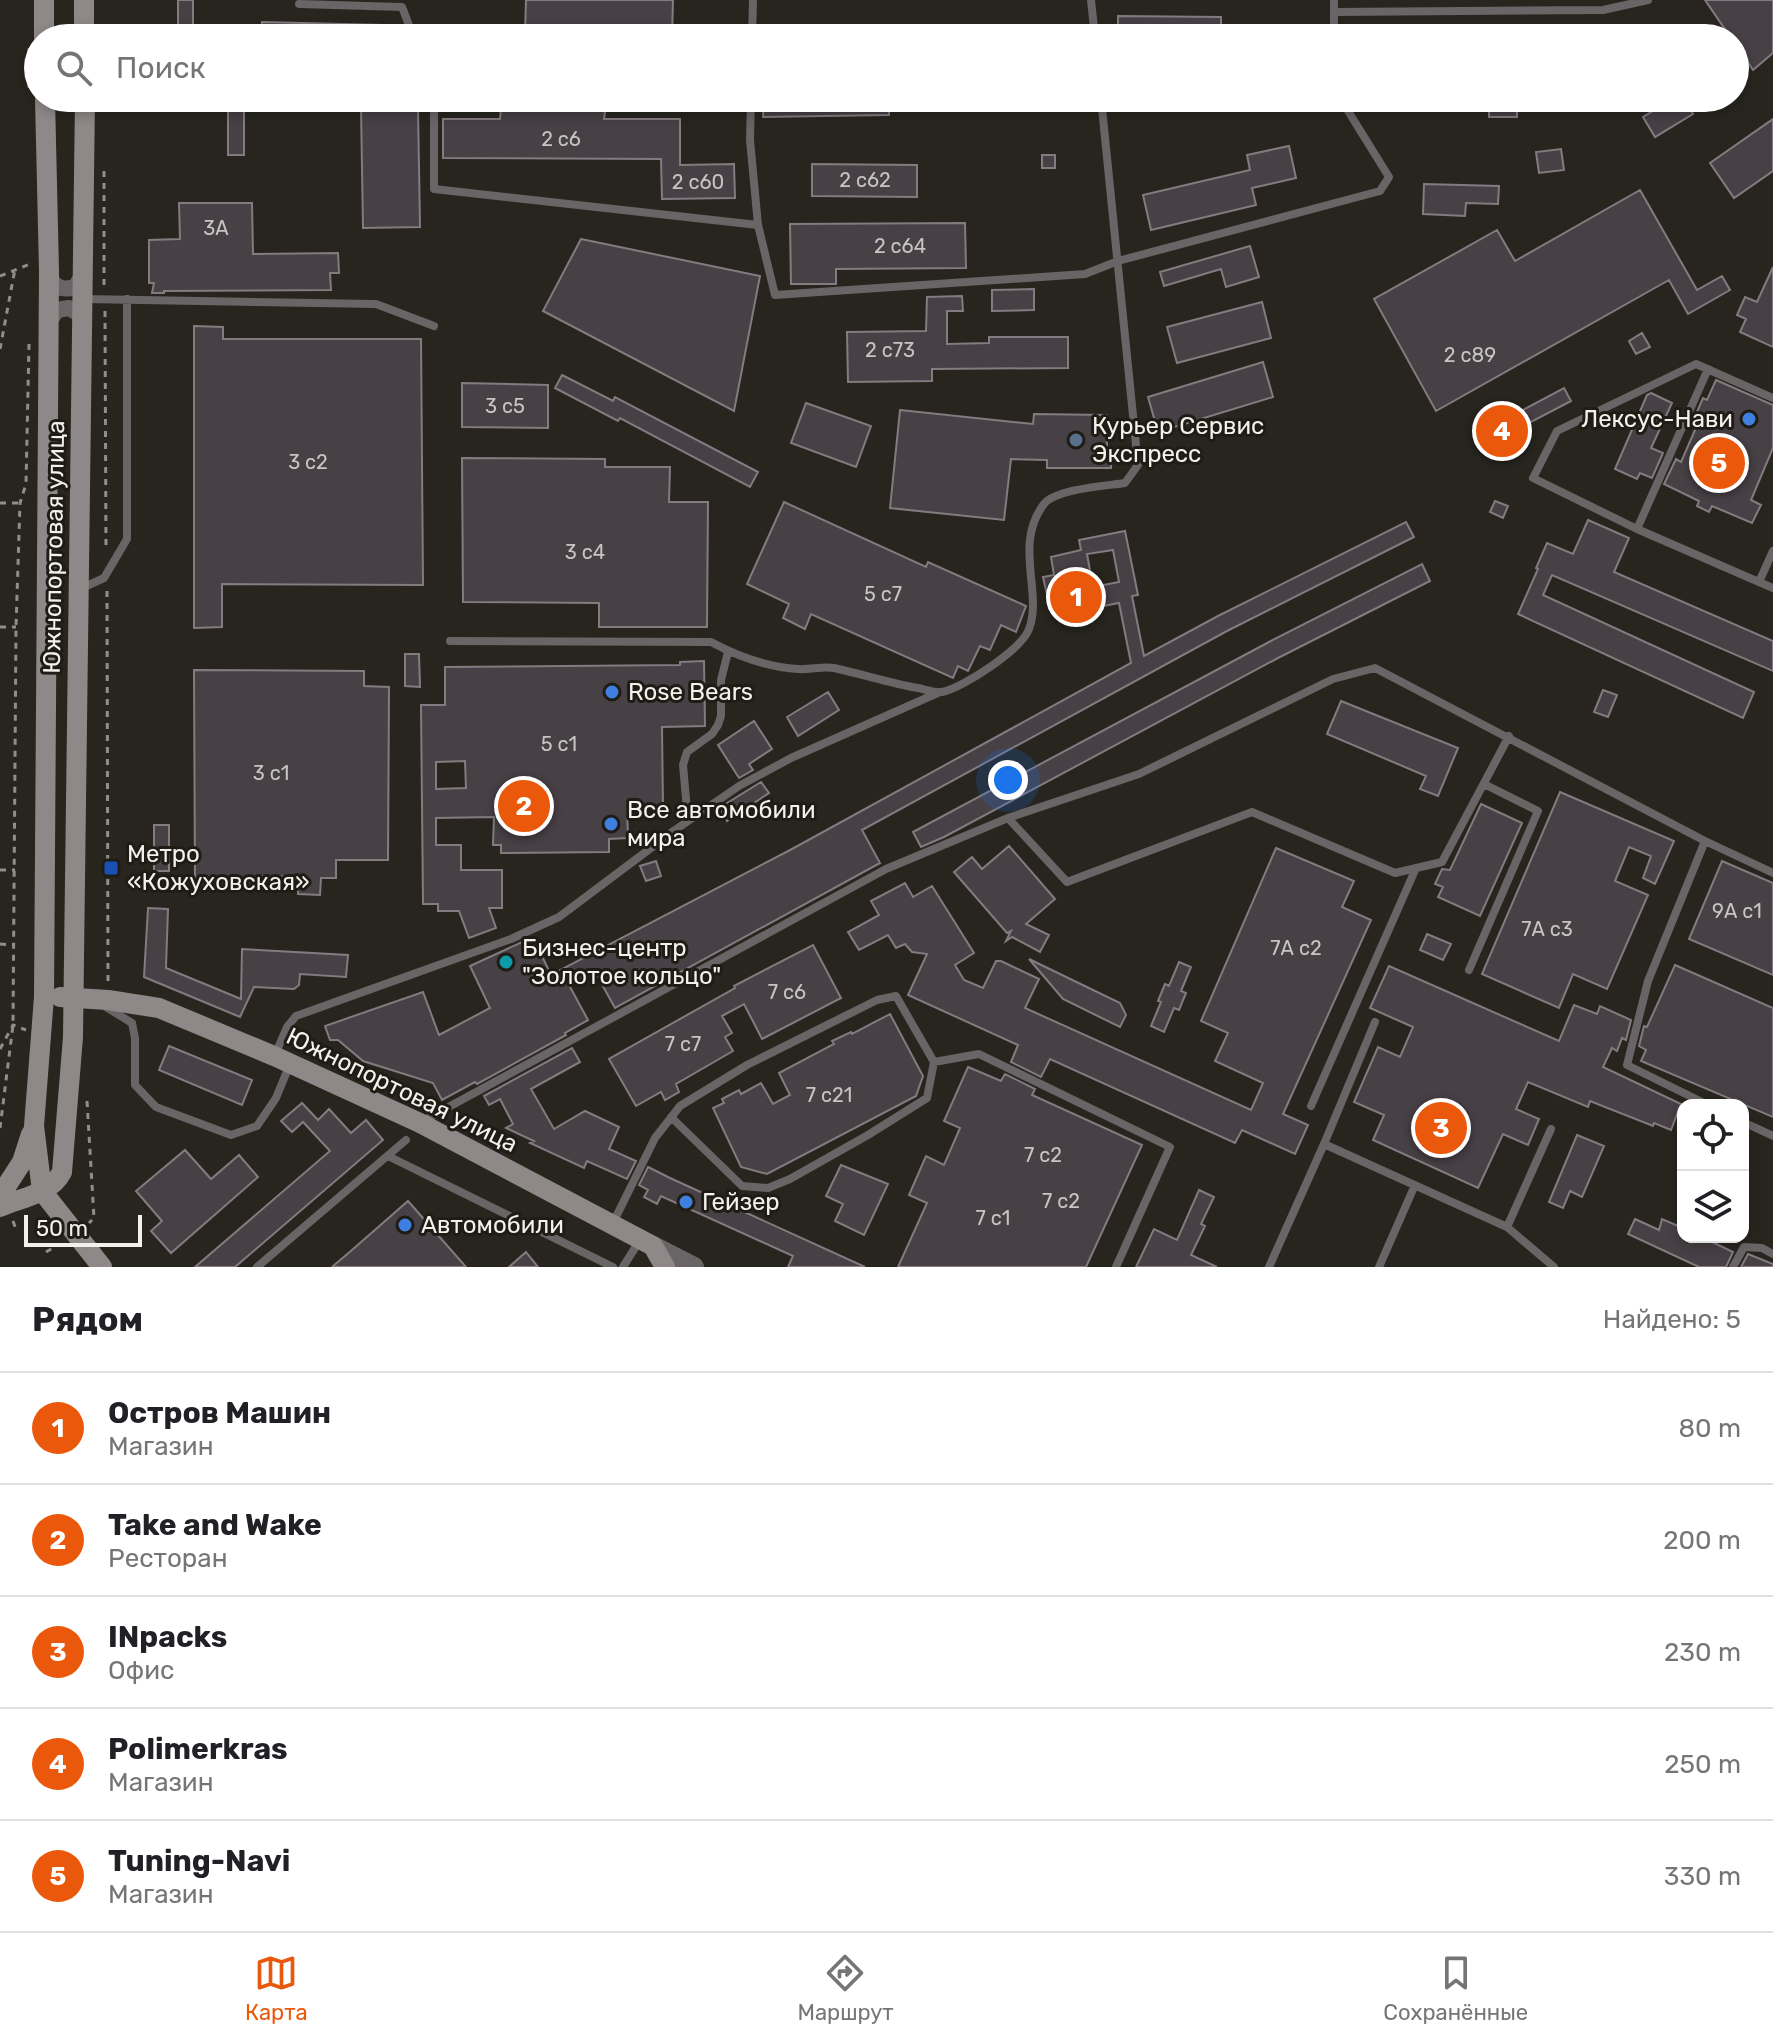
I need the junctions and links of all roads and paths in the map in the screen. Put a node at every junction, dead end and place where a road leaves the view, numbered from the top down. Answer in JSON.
{"nodes":[{"id":1,"x":44,"y":0,"type":"edge"},
{"id":2,"x":84,"y":0,"type":"edge"},
{"id":3,"x":753,"y":0,"type":"edge"},
{"id":4,"x":1091,"y":0,"type":"edge"},
{"id":5,"x":1334,"y":0,"type":"edge"},
{"id":6,"x":1648,"y":0,"type":"edge"},
{"id":7,"x":402,"y":3,"type":"edge"},
{"id":8,"x":299,"y":4,"type":"dead end"},
{"id":9,"x":1334,"y":12,"type":"junction"},
{"id":10,"x":40,"y":24,"type":"edge"},
{"id":11,"x":84,"y":24,"type":"edge"},
{"id":12,"x":409,"y":24,"type":"edge"},
{"id":13,"x":752,"y":24,"type":"edge"},
{"id":14,"x":1094,"y":24,"type":"edge"},
{"id":15,"x":1334,"y":24,"type":"edge"},
{"id":16,"x":37,"y":112,"type":"edge"},
{"id":17,"x":85,"y":112,"type":"edge"},
{"id":18,"x":434,"y":112,"type":"edge"},
{"id":19,"x":751,"y":112,"type":"edge"},
{"id":20,"x":1102,"y":112,"type":"edge"},
{"id":21,"x":1349,"y":112,"type":"edge"},
{"id":22,"x":103,"y":159,"type":"dead end"},
{"id":23,"x":758,"y":225,"type":"junction"},
{"id":24,"x":1118,"y":261,"type":"junction"},
{"id":25,"x":40,"y":267,"type":"junction"},
{"id":26,"x":15,"y":269,"type":"junction"},
{"id":27,"x":84,"y":272,"type":"junction"},
{"id":28,"x":0,"y":276,"type":"edge"},
{"id":29,"x":94,"y":299,"type":"junction"},
{"id":30,"x":127,"y":299,"type":"junction"},
{"id":31,"x":48,"y":325,"type":"junction"},
{"id":32,"x":83,"y":326,"type":"junction"},
{"id":33,"x":434,"y":326,"type":"dead end"},
{"id":34,"x":29,"y":342,"type":"dead end"},
{"id":35,"x":0,"y":349,"type":"edge"},
{"id":36,"x":1708,"y":369,"type":"junction"},
{"id":37,"x":1773,"y":398,"type":"edge"},
{"id":38,"x":0,"y":503,"type":"edge"},
{"id":39,"x":20,"y":503,"type":"junction"},
{"id":40,"x":1637,"y":529,"type":"junction"},
{"id":41,"x":1773,"y":551,"type":"edge"},
{"id":42,"x":107,"y":574,"type":"junction"},
{"id":43,"x":1759,"y":582,"type":"junction"},
{"id":44,"x":1773,"y":588,"type":"edge"},
{"id":45,"x":80,"y":589,"type":"junction"},
{"id":46,"x":0,"y":627,"type":"edge"},
{"id":47,"x":16,"y":627,"type":"junction"},
{"id":48,"x":450,"y":641,"type":"dead end"},
{"id":49,"x":728,"y":652,"type":"junction"},
{"id":50,"x":941,"y":692,"type":"junction"},
{"id":51,"x":1509,"y":736,"type":"junction"},
{"id":52,"x":1484,"y":784,"type":"junction"},
{"id":53,"x":1008,"y":818,"type":"junction"},
{"id":54,"x":688,"y":821,"type":"junction"},
{"id":55,"x":1705,"y":841,"type":"junction"},
{"id":56,"x":1416,"y":868,"type":"junction"},
{"id":57,"x":0,"y":870,"type":"edge"},
{"id":58,"x":15,"y":870,"type":"junction"},
{"id":59,"x":1773,"y":873,"type":"edge"},
{"id":60,"x":0,"y":944,"type":"edge"},
{"id":61,"x":14,"y":945,"type":"junction"},
{"id":62,"x":1469,"y":970,"type":"dead end"},
{"id":63,"x":44,"y":997,"type":"junction"},
{"id":64,"x":74,"y":997,"type":"junction"},
{"id":65,"x":108,"y":1000,"type":"junction"},
{"id":66,"x":1375,"y":1022,"type":"dead end"},
{"id":67,"x":13,"y":1025,"type":"junction"},
{"id":68,"x":42,"y":1037,"type":"junction"},
{"id":69,"x":0,"y":1049,"type":"edge"},
{"id":70,"x":282,"y":1060,"type":"junction"},
{"id":71,"x":934,"y":1062,"type":"junction"},
{"id":72,"x":87,"y":1097,"type":"dead end"},
{"id":73,"x":1696,"y":1099,"type":"edge"},
{"id":74,"x":1311,"y":1106,"type":"dead end"},
{"id":75,"x":671,"y":1117,"type":"junction"},
{"id":76,"x":420,"y":1123,"type":"junction"},
{"id":77,"x":1749,"y":1125,"type":"edge"},
{"id":78,"x":34,"y":1126,"type":"junction"},
{"id":79,"x":0,"y":1128,"type":"edge"},
{"id":80,"x":1551,"y":1129,"type":"dead end"},
{"id":81,"x":1773,"y":1136,"type":"edge"},
{"id":82,"x":406,"y":1140,"type":"dead end"},
{"id":83,"x":1324,"y":1144,"type":"junction"},
{"id":84,"x":388,"y":1156,"type":"junction"},
{"id":85,"x":1415,"y":1185,"type":"junction"},
{"id":86,"x":42,"y":1191,"type":"junction"},
{"id":87,"x":0,"y":1196,"type":"edge"},
{"id":88,"x":0,"y":1207,"type":"edge"},
{"id":89,"x":612,"y":1224,"type":"junction"},
{"id":90,"x":1507,"y":1227,"type":"junction"},
{"id":91,"x":75,"y":1236,"type":"junction"},
{"id":92,"x":647,"y":1242,"type":"junction"},
{"id":93,"x":46,"y":1252,"type":"dead end"},
{"id":94,"x":1773,"y":1254,"type":"edge"},
{"id":95,"x":102,"y":1267,"type":"edge"},
{"id":96,"x":257,"y":1267,"type":"edge"},
{"id":97,"x":613,"y":1267,"type":"edge"},
{"id":98,"x":623,"y":1267,"type":"edge"},
{"id":99,"x":665,"y":1267,"type":"edge"},
{"id":100,"x":694,"y":1267,"type":"edge"},
{"id":101,"x":1116,"y":1267,"type":"edge"},
{"id":102,"x":1269,"y":1267,"type":"edge"},
{"id":103,"x":1379,"y":1267,"type":"edge"},
{"id":104,"x":1554,"y":1267,"type":"edge"},
{"id":105,"x":1733,"y":1267,"type":"edge"}],
"edges":[{"from":1,"to":10,"type":"main road"},
{"from":2,"to":11,"type":"main road"},
{"from":3,"to":13,"type":"lane"},
{"from":4,"to":14,"type":"lane"},
{"from":5,"to":9,"type":"lane"},
{"from":6,"to":9,"type":"lane"},
{"from":7,"to":8,"type":"lane"},
{"from":7,"to":12,"type":"lane"},
{"from":9,"to":15,"type":"lane"},
{"from":16,"to":25,"type":"main road","name":"Южнопортовая улица"},
{"from":17,"to":27,"type":"main road","name":"Южнопортовая улица"},
{"from":18,"to":23,"type":"lane"},
{"from":19,"to":23,"type":"lane"},
{"from":20,"to":24,"type":"lane"},
{"from":21,"to":24,"type":"lane"},
{"from":22,"to":29,"type":"path"},
{"from":23,"to":24,"type":"lane"},
{"from":24,"to":50,"type":"lane"},
{"from":25,"to":26,"type":"path"},
{"from":25,"to":27,"type":"street"},
{"from":25,"to":31,"type":"main road","name":"Южнопортовая улица"},
{"from":26,"to":28,"type":"path"},
{"from":26,"to":35,"type":"path"},
{"from":27,"to":29,"type":"main road","name":"Южнопортовая улица"},
{"from":29,"to":30,"type":"lane"},
{"from":29,"to":32,"type":"main road","name":"Южнопортовая улица"},
{"from":29,"to":42,"type":"path"},
{"from":30,"to":33,"type":"lane"},
{"from":30,"to":42,"type":"lane"},
{"from":31,"to":32,"type":"street"},
{"from":31,"to":63,"type":"main road","name":"Южнопортовая улица"},
{"from":32,"to":45,"type":"main road","name":"Южнопортовая улица"},
{"from":34,"to":39,"type":"path"},
{"from":36,"to":37,"type":"lane"},
{"from":36,"to":40,"type":"lane"},
{"from":36,"to":40,"type":"lane"},
{"from":38,"to":39,"type":"path"},
{"from":39,"to":47,"type":"path"},
{"from":40,"to":43,"type":"lane"},
{"from":41,"to":43,"type":"lane"},
{"from":42,"to":45,"type":"lane"},
{"from":42,"to":65,"type":"path"},
{"from":43,"to":44,"type":"lane"},
{"from":45,"to":64,"type":"main road","name":"Южнопортовая улица"},
{"from":46,"to":47,"type":"path"},
{"from":47,"to":58,"type":"path"},
{"from":48,"to":49,"type":"lane"},
{"from":49,"to":50,"type":"lane"},
{"from":49,"to":54,"type":"lane"},
{"from":50,"to":54,"type":"lane"},
{"from":51,"to":52,"type":"lane"},
{"from":51,"to":53,"type":"lane"},
{"from":51,"to":55,"type":"lane"},
{"from":52,"to":56,"type":"lane"},
{"from":52,"to":62,"type":"lane"},
{"from":53,"to":56,"type":"lane"},
{"from":53,"to":76,"type":"lane"},
{"from":54,"to":70,"type":"lane"},
{"from":55,"to":59,"type":"lane"},
{"from":55,"to":73,"type":"lane"},
{"from":56,"to":74,"type":"lane"},
{"from":57,"to":58,"type":"path"},
{"from":58,"to":61,"type":"path"},
{"from":60,"to":61,"type":"path"},
{"from":61,"to":67,"type":"path"},
{"from":63,"to":64,"type":"main road","name":"Южнопортовая улица"},
{"from":63,"to":68,"type":"main road","name":"Южнопортовая улица"},
{"from":64,"to":65,"type":"main road","name":"Южнопортовая улица"},
{"from":64,"to":70,"type":"lane"},
{"from":64,"to":86,"type":"main road","name":"Южнопортовая улица"},
{"from":65,"to":70,"type":"main road","name":"Южнопортовая улица"},
{"from":66,"to":83,"type":"lane"},
{"from":67,"to":68,"type":"path"},
{"from":67,"to":69,"type":"path"},
{"from":67,"to":79,"type":"path"},
{"from":68,"to":78,"type":"main road","name":"Южнопортовая улица"},
{"from":70,"to":76,"type":"main road","name":"Южнопортовая улица"},
{"from":71,"to":75,"type":"lane"},
{"from":71,"to":75,"type":"lane"},
{"from":71,"to":101,"type":"lane"},
{"from":72,"to":91,"type":"path"},
{"from":75,"to":89,"type":"lane"},
{"from":76,"to":89,"type":"main road","name":"Южнопортовая улица"},
{"from":77,"to":81,"type":"lane"},
{"from":78,"to":86,"type":"main road","name":"Южнопортовая улица"},
{"from":78,"to":87,"type":"main road"},
{"from":80,"to":90,"type":"lane"},
{"from":82,"to":84,"type":"lane"},
{"from":83,"to":85,"type":"lane"},
{"from":83,"to":102,"type":"lane"},
{"from":84,"to":96,"type":"lane"},
{"from":84,"to":97,"type":"lane"},
{"from":85,"to":90,"type":"lane"},
{"from":85,"to":103,"type":"lane"},
{"from":86,"to":88,"type":"main road"},
{"from":86,"to":91,"type":"main road"},
{"from":89,"to":92,"type":"main road","name":"Южнопортовая улица"},
{"from":90,"to":104,"type":"lane"},
{"from":91,"to":93,"type":"path"},
{"from":91,"to":95,"type":"main road"},
{"from":92,"to":98,"type":"lane"},
{"from":92,"to":99,"type":"main road"},
{"from":92,"to":100,"type":"street","name":"Южнопортовая улица"},
{"from":94,"to":105,"type":"lane"}]}
